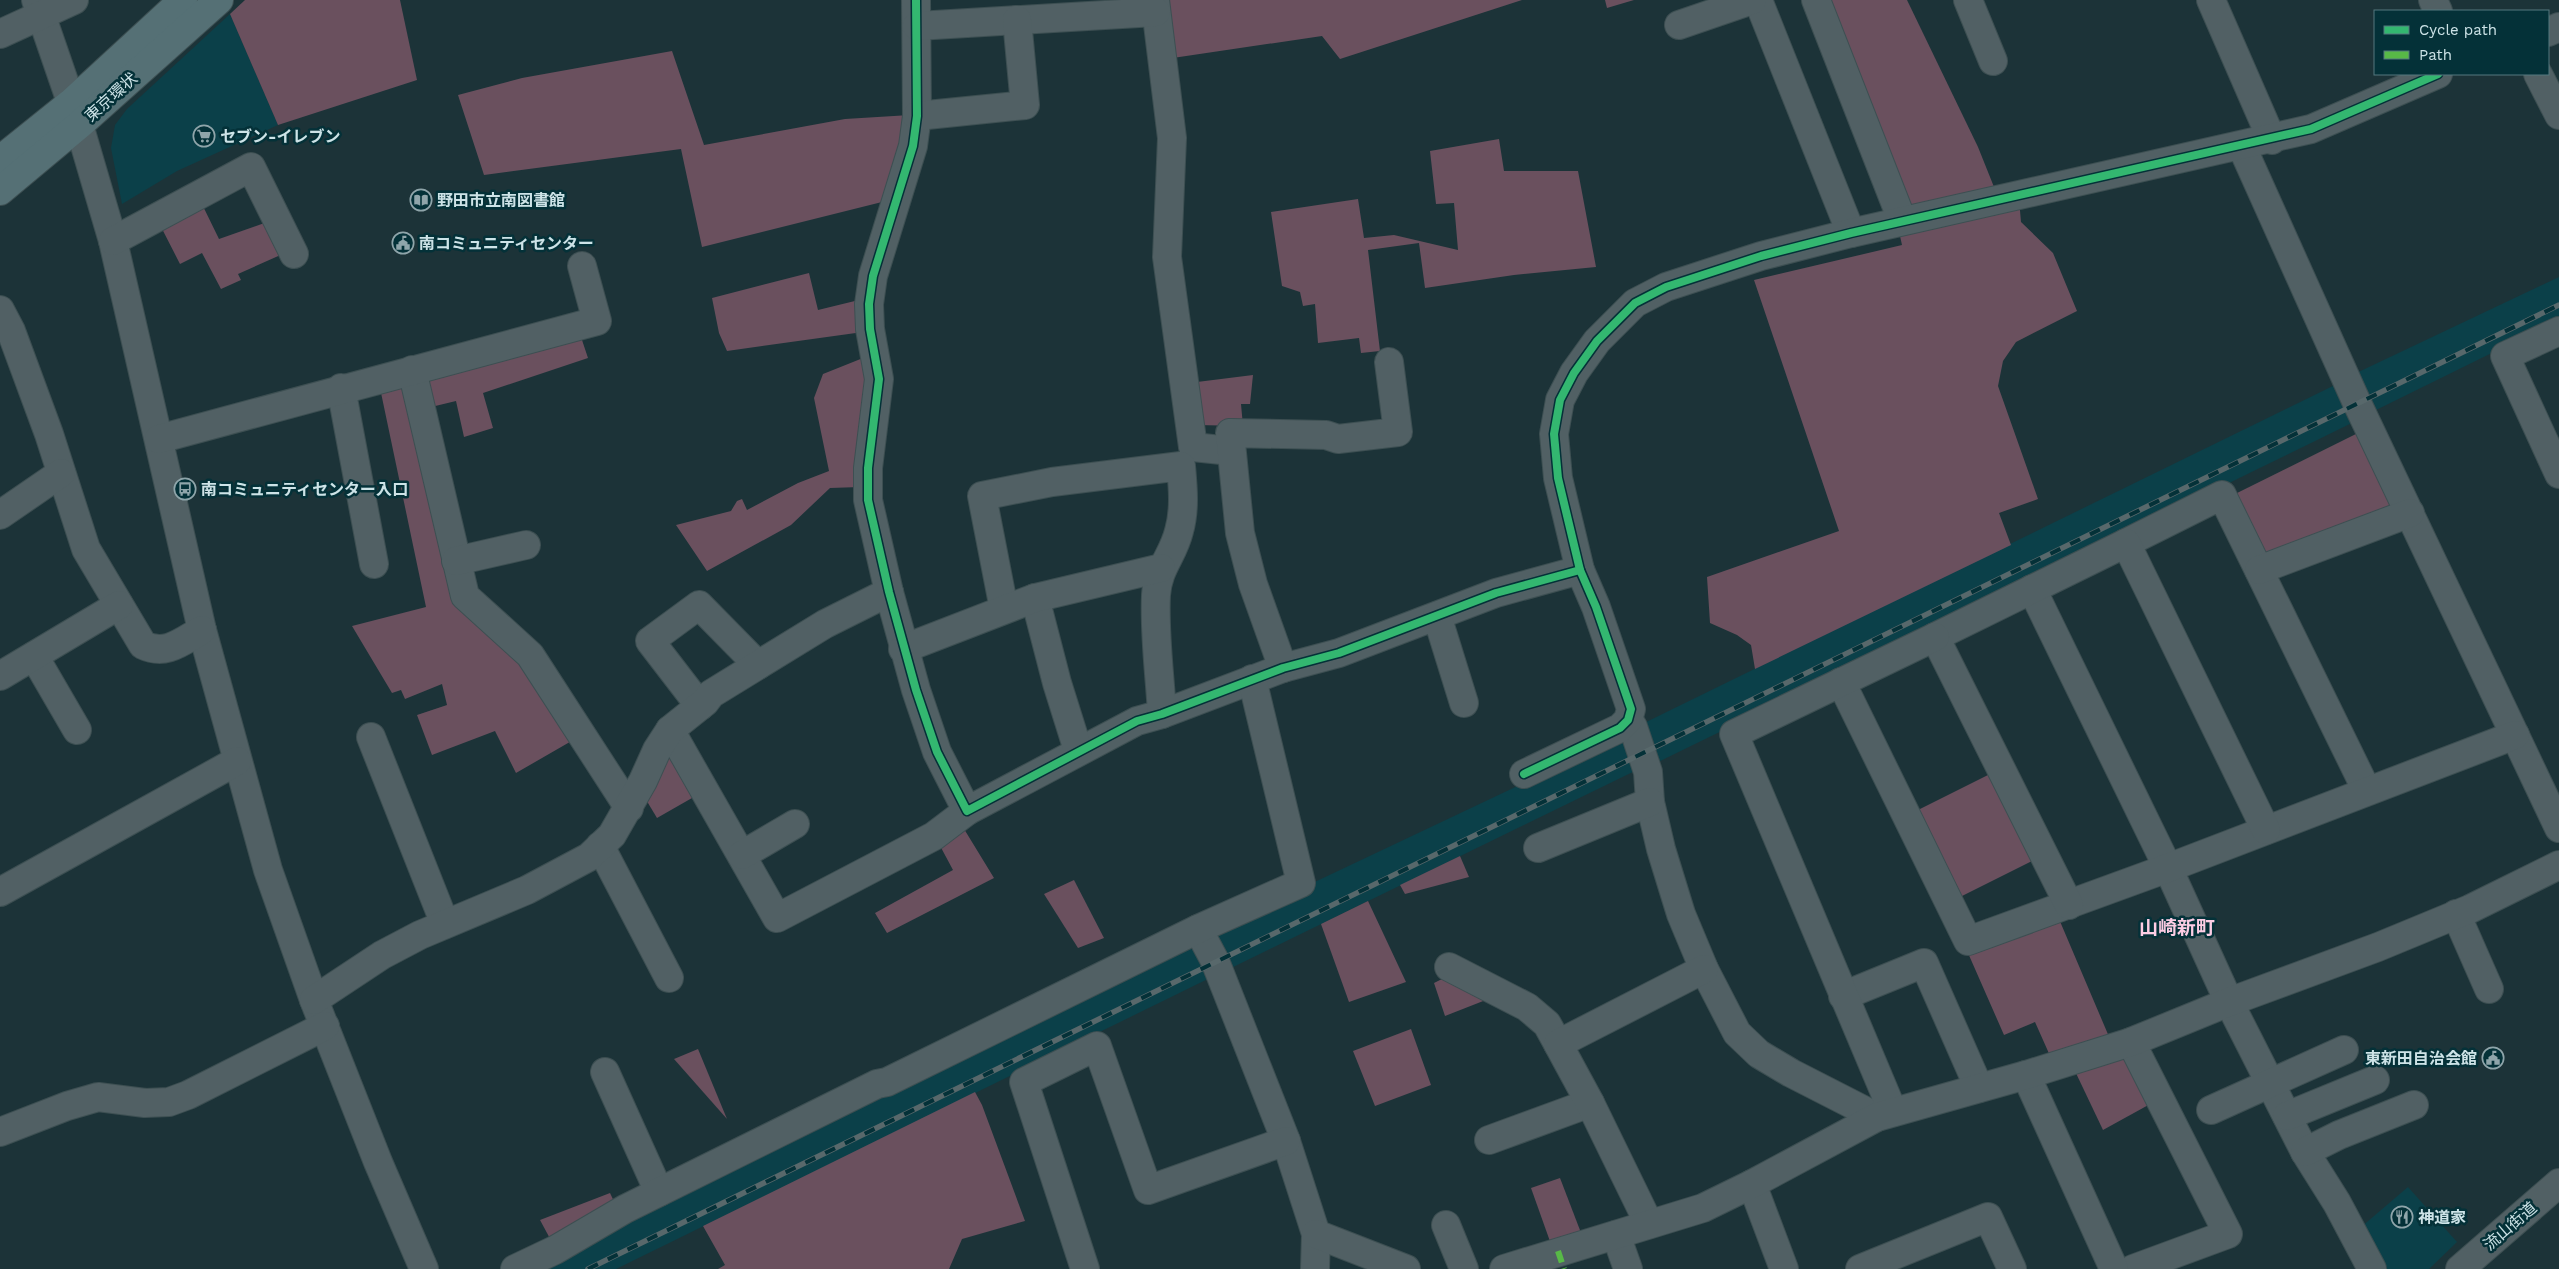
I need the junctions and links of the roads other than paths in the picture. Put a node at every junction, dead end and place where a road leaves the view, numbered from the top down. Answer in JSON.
{"nodes":[{"id":1,"x":74,"y":0,"type":"edge"},
{"id":2,"x":183,"y":0,"type":"edge"},
{"id":3,"x":219,"y":0,"type":"edge"},
{"id":4,"x":1752,"y":0,"type":"edge"},
{"id":5,"x":1758,"y":0,"type":"edge"},
{"id":6,"x":1816,"y":0,"type":"edge"},
{"id":7,"x":1968,"y":0,"type":"edge"},
{"id":8,"x":2211,"y":0,"type":"edge"},
{"id":9,"x":1156,"y":6,"type":"edge"},
{"id":10,"x":39,"y":7,"type":"edge"},
{"id":11,"x":917,"y":13,"type":"edge"},
{"id":12,"x":1017,"y":20,"type":"junction"},
{"id":13,"x":1679,"y":25,"type":"dead end"},
{"id":14,"x":0,"y":34,"type":"edge"},
{"id":15,"x":1993,"y":61,"type":"dead end"},
{"id":16,"x":2436,"y":75,"type":"edge"},
{"id":17,"x":2539,"y":75,"type":"edge"},
{"id":18,"x":75,"y":114,"type":"junction"},
{"id":19,"x":2559,"y":115,"type":"edge"},
{"id":20,"x":916,"y":116,"type":"junction"},
{"id":21,"x":2272,"y":140,"type":"junction"},
{"id":22,"x":2242,"y":146,"type":"junction"},
{"id":23,"x":0,"y":160,"type":"edge"},
{"id":24,"x":0,"y":190,"type":"edge"},
{"id":25,"x":1902,"y":220,"type":"junction"},
{"id":26,"x":1850,"y":233,"type":"junction"},
{"id":27,"x":113,"y":242,"type":"junction"},
{"id":28,"x":294,"y":254,"type":"dead end"},
{"id":29,"x":582,"y":266,"type":"dead end"},
{"id":30,"x":0,"y":310,"type":"edge"},
{"id":31,"x":2559,"y":332,"type":"edge"},
{"id":32,"x":1389,"y":362,"type":"dead end"},
{"id":33,"x":412,"y":370,"type":"junction"},
{"id":34,"x":341,"y":388,"type":"junction"},
{"id":35,"x":159,"y":439,"type":"junction"},
{"id":36,"x":1231,"y":451,"type":"junction"},
{"id":37,"x":62,"y":473,"type":"junction"},
{"id":38,"x":2559,"y":474,"type":"edge"},
{"id":39,"x":2410,"y":513,"type":"junction"},
{"id":40,"x":0,"y":515,"type":"edge"},
{"id":41,"x":2126,"y":543,"type":"junction"},
{"id":42,"x":526,"y":545,"type":"dead end"},
{"id":43,"x":456,"y":561,"type":"junction"},
{"id":44,"x":374,"y":564,"type":"dead end"},
{"id":45,"x":1161,"y":568,"type":"junction"},
{"id":46,"x":1580,"y":570,"type":"junction"},
{"id":47,"x":2259,"y":570,"type":"junction"},
{"id":48,"x":2032,"y":589,"type":"junction"},
{"id":49,"x":889,"y":592,"type":"junction"},
{"id":50,"x":1035,"y":598,"type":"junction"},
{"id":51,"x":119,"y":605,"type":"junction"},
{"id":52,"x":1004,"y":609,"type":"junction"},
{"id":53,"x":1437,"y":616,"type":"junction"},
{"id":54,"x":202,"y":630,"type":"junction"},
{"id":55,"x":1935,"y":637,"type":"junction"},
{"id":56,"x":903,"y":649,"type":"junction"},
{"id":57,"x":34,"y":656,"type":"junction"},
{"id":58,"x":758,"y":665,"type":"junction"},
{"id":59,"x":1283,"y":668,"type":"junction"},
{"id":60,"x":0,"y":676,"type":"edge"},
{"id":61,"x":1252,"y":679,"type":"junction"},
{"id":62,"x":1841,"y":682,"type":"junction"},
{"id":63,"x":1464,"y":703,"type":"dead end"},
{"id":64,"x":700,"y":706,"type":"junction"},
{"id":65,"x":1162,"y":714,"type":"junction"},
{"id":66,"x":1628,"y":720,"type":"junction"},
{"id":67,"x":77,"y":730,"type":"dead end"},
{"id":68,"x":670,"y":730,"type":"junction"},
{"id":69,"x":2515,"y":735,"type":"junction"},
{"id":70,"x":371,"y":737,"type":"dead end"},
{"id":71,"x":1078,"y":750,"type":"junction"},
{"id":72,"x":237,"y":761,"type":"junction"},
{"id":73,"x":1524,"y":774,"type":"dead end"},
{"id":74,"x":2367,"y":792,"type":"junction"},
{"id":75,"x":1650,"y":802,"type":"junction"},
{"id":76,"x":629,"y":808,"type":"junction"},
{"id":77,"x":967,"y":812,"type":"junction"},
{"id":78,"x":795,"y":824,"type":"dead end"},
{"id":79,"x":2559,"y":828,"type":"edge"},
{"id":80,"x":2266,"y":830,"type":"junction"},
{"id":81,"x":600,"y":846,"type":"junction"},
{"id":82,"x":1538,"y":848,"type":"dead end"},
{"id":83,"x":742,"y":855,"type":"junction"},
{"id":84,"x":2559,"y":865,"type":"edge"},
{"id":85,"x":2168,"y":868,"type":"junction"},
{"id":86,"x":0,"y":892,"type":"edge"},
{"id":87,"x":2068,"y":905,"type":"junction"},
{"id":88,"x":2456,"y":914,"type":"junction"},
{"id":89,"x":445,"y":924,"type":"junction"},
{"id":90,"x":1198,"y":930,"type":"junction"},
{"id":91,"x":1449,"y":967,"type":"dead end"},
{"id":92,"x":1704,"y":969,"type":"junction"},
{"id":93,"x":669,"y":978,"type":"dead end"},
{"id":94,"x":2489,"y":989,"type":"dead end"},
{"id":95,"x":1843,"y":996,"type":"junction"},
{"id":96,"x":314,"y":1000,"type":"junction"},
{"id":97,"x":2229,"y":1002,"type":"junction"},
{"id":98,"x":325,"y":1026,"type":"junction"},
{"id":99,"x":2132,"y":1042,"type":"junction"},
{"id":100,"x":1558,"y":1044,"type":"junction"},
{"id":101,"x":2344,"y":1050,"type":"dead end"},
{"id":102,"x":605,"y":1072,"type":"dead end"},
{"id":103,"x":2026,"y":1075,"type":"junction"},
{"id":104,"x":2375,"y":1080,"type":"dead end"},
{"id":105,"x":2270,"y":1082,"type":"junction"},
{"id":106,"x":1979,"y":1088,"type":"junction"},
{"id":107,"x":1590,"y":1103,"type":"junction"},
{"id":108,"x":2414,"y":1105,"type":"dead end"},
{"id":109,"x":2211,"y":1110,"type":"dead end"},
{"id":110,"x":1885,"y":1114,"type":"junction"},
{"id":111,"x":2287,"y":1116,"type":"junction"},
{"id":112,"x":3,"y":1123,"type":"edge"},
{"id":113,"x":1489,"y":1140,"type":"dead end"},
{"id":114,"x":1286,"y":1141,"type":"junction"},
{"id":115,"x":2305,"y":1152,"type":"junction"},
{"id":116,"x":2559,"y":1183,"type":"edge"},
{"id":117,"x":1752,"y":1184,"type":"junction"},
{"id":118,"x":659,"y":1192,"type":"junction"},
{"id":119,"x":1650,"y":1224,"type":"junction"},
{"id":120,"x":1446,"y":1225,"type":"dead end"},
{"id":121,"x":1316,"y":1234,"type":"junction"},
{"id":122,"x":1616,"y":1235,"type":"junction"},
{"id":123,"x":424,"y":1269,"type":"edge"},
{"id":124,"x":515,"y":1269,"type":"edge"},
{"id":125,"x":1086,"y":1269,"type":"edge"},
{"id":126,"x":1315,"y":1269,"type":"edge"},
{"id":127,"x":1406,"y":1269,"type":"edge"},
{"id":128,"x":1464,"y":1269,"type":"edge"},
{"id":129,"x":1504,"y":1269,"type":"edge"},
{"id":130,"x":1628,"y":1269,"type":"edge"},
{"id":131,"x":1784,"y":1269,"type":"edge"},
{"id":132,"x":1860,"y":1269,"type":"edge"},
{"id":133,"x":2012,"y":1269,"type":"edge"},
{"id":134,"x":2114,"y":1269,"type":"edge"},
{"id":135,"x":2133,"y":1269,"type":"edge"},
{"id":136,"x":2372,"y":1269,"type":"edge"},
{"id":137,"x":2460,"y":1269,"type":"edge"}],
"edges":[{"from":1,"to":10,"type":"street"},
{"from":2,"to":18,"type":"highway","name":"東京環状"},
{"from":3,"to":18,"type":"highway","name":"東京環状"},
{"from":4,"to":13,"type":"street"},
{"from":5,"to":26,"type":"street"},
{"from":6,"to":25,"type":"street"},
{"from":7,"to":15,"type":"street"},
{"from":8,"to":21,"type":"street"},
{"from":9,"to":12,"type":"street"},
{"from":9,"to":36,"type":"street"},
{"from":10,"to":14,"type":"street"},
{"from":10,"to":18,"type":"street"},
{"from":11,"to":12,"type":"street"},
{"from":11,"to":20,"type":"street"},
{"from":12,"to":20,"type":"street"},
{"from":16,"to":21,"type":"street"},
{"from":17,"to":19,"type":"street"},
{"from":18,"to":23,"type":"highway","name":"東京環状"},
{"from":18,"to":24,"type":"highway","name":"東京環状"},
{"from":18,"to":27,"type":"street"},
{"from":20,"to":49,"type":"street"},
{"from":21,"to":22,"type":"street"},
{"from":22,"to":25,"type":"street"},
{"from":22,"to":39,"type":"street"},
{"from":25,"to":26,"type":"street"},
{"from":26,"to":46,"type":"street"},
{"from":27,"to":28,"type":"street"},
{"from":27,"to":35,"type":"street"},
{"from":29,"to":33,"type":"street"},
{"from":30,"to":37,"type":"street"},
{"from":31,"to":38,"type":"street"},
{"from":32,"to":36,"type":"street"},
{"from":33,"to":34,"type":"street"},
{"from":33,"to":43,"type":"street"},
{"from":34,"to":35,"type":"street"},
{"from":34,"to":44,"type":"street"},
{"from":35,"to":54,"type":"street"},
{"from":36,"to":59,"type":"street"},
{"from":37,"to":40,"type":"street"},
{"from":37,"to":51,"type":"street"},
{"from":39,"to":47,"type":"street"},
{"from":39,"to":69,"type":"street"},
{"from":41,"to":47,"type":"street"},
{"from":41,"to":48,"type":"street"},
{"from":41,"to":80,"type":"street"},
{"from":42,"to":43,"type":"street"},
{"from":43,"to":76,"type":"street"},
{"from":45,"to":50,"type":"street"},
{"from":45,"to":52,"type":"street"},
{"from":45,"to":65,"type":"street"},
{"from":46,"to":53,"type":"street"},
{"from":46,"to":66,"type":"street"},
{"from":47,"to":74,"type":"street"},
{"from":48,"to":55,"type":"street"},
{"from":48,"to":85,"type":"street"},
{"from":49,"to":56,"type":"street"},
{"from":49,"to":58,"type":"street"},
{"from":50,"to":52,"type":"street"},
{"from":50,"to":71,"type":"street"},
{"from":51,"to":54,"type":"street"},
{"from":51,"to":57,"type":"street"},
{"from":52,"to":56,"type":"street"},
{"from":53,"to":59,"type":"street"},
{"from":53,"to":63,"type":"street"},
{"from":54,"to":72,"type":"street"},
{"from":55,"to":62,"type":"street"},
{"from":55,"to":87,"type":"street"},
{"from":56,"to":77,"type":"street"},
{"from":57,"to":60,"type":"street"},
{"from":57,"to":67,"type":"street"},
{"from":58,"to":64,"type":"street"},
{"from":58,"to":64,"type":"street"},
{"from":59,"to":61,"type":"street"},
{"from":61,"to":65,"type":"street"},
{"from":61,"to":90,"type":"street"},
{"from":62,"to":87,"type":"street"},
{"from":62,"to":95,"type":"street"},
{"from":64,"to":68,"type":"street"},
{"from":65,"to":71,"type":"street"},
{"from":66,"to":73,"type":"street"},
{"from":66,"to":75,"type":"street"},
{"from":68,"to":76,"type":"street"},
{"from":68,"to":83,"type":"street"},
{"from":69,"to":74,"type":"street"},
{"from":69,"to":79,"type":"street"},
{"from":70,"to":89,"type":"street"},
{"from":71,"to":77,"type":"street"},
{"from":72,"to":86,"type":"street"},
{"from":72,"to":96,"type":"street"},
{"from":74,"to":80,"type":"street"},
{"from":75,"to":82,"type":"street"},
{"from":75,"to":92,"type":"street"},
{"from":76,"to":81,"type":"street"},
{"from":77,"to":83,"type":"street"},
{"from":78,"to":83,"type":"street"},
{"from":80,"to":85,"type":"street"},
{"from":81,"to":89,"type":"street"},
{"from":81,"to":93,"type":"street"},
{"from":84,"to":88,"type":"street"},
{"from":85,"to":87,"type":"street"},
{"from":85,"to":97,"type":"street"},
{"from":88,"to":94,"type":"street"},
{"from":88,"to":97,"type":"street"},
{"from":89,"to":96,"type":"street"},
{"from":90,"to":114,"type":"street"},
{"from":90,"to":118,"type":"street"},
{"from":91,"to":100,"type":"street"},
{"from":92,"to":100,"type":"street"},
{"from":92,"to":110,"type":"street"},
{"from":95,"to":106,"type":"street"},
{"from":95,"to":110,"type":"street"},
{"from":96,"to":98,"type":"street"},
{"from":97,"to":99,"type":"street"},
{"from":97,"to":105,"type":"street"},
{"from":98,"to":112,"type":"street"},
{"from":98,"to":123,"type":"street"},
{"from":99,"to":103,"type":"street"},
{"from":99,"to":135,"type":"street"},
{"from":100,"to":107,"type":"street"},
{"from":101,"to":105,"type":"street"},
{"from":102,"to":118,"type":"street"},
{"from":103,"to":106,"type":"street"},
{"from":103,"to":134,"type":"street"},
{"from":104,"to":111,"type":"street"},
{"from":105,"to":109,"type":"street"},
{"from":105,"to":111,"type":"street"},
{"from":106,"to":110,"type":"street"},
{"from":107,"to":113,"type":"street"},
{"from":107,"to":119,"type":"street"},
{"from":108,"to":115,"type":"street"},
{"from":110,"to":117,"type":"street"},
{"from":111,"to":115,"type":"street"},
{"from":114,"to":121,"type":"street"},
{"from":114,"to":125,"type":"street"},
{"from":115,"to":136,"type":"street"},
{"from":116,"to":137,"type":"street","name":"流山街道"},
{"from":117,"to":119,"type":"street"},
{"from":117,"to":131,"type":"street"},
{"from":118,"to":124,"type":"street"},
{"from":119,"to":122,"type":"street"},
{"from":120,"to":128,"type":"street"},
{"from":121,"to":126,"type":"street"},
{"from":121,"to":127,"type":"street"},
{"from":122,"to":129,"type":"street"},
{"from":122,"to":130,"type":"street"},
{"from":132,"to":133,"type":"street"}]}
